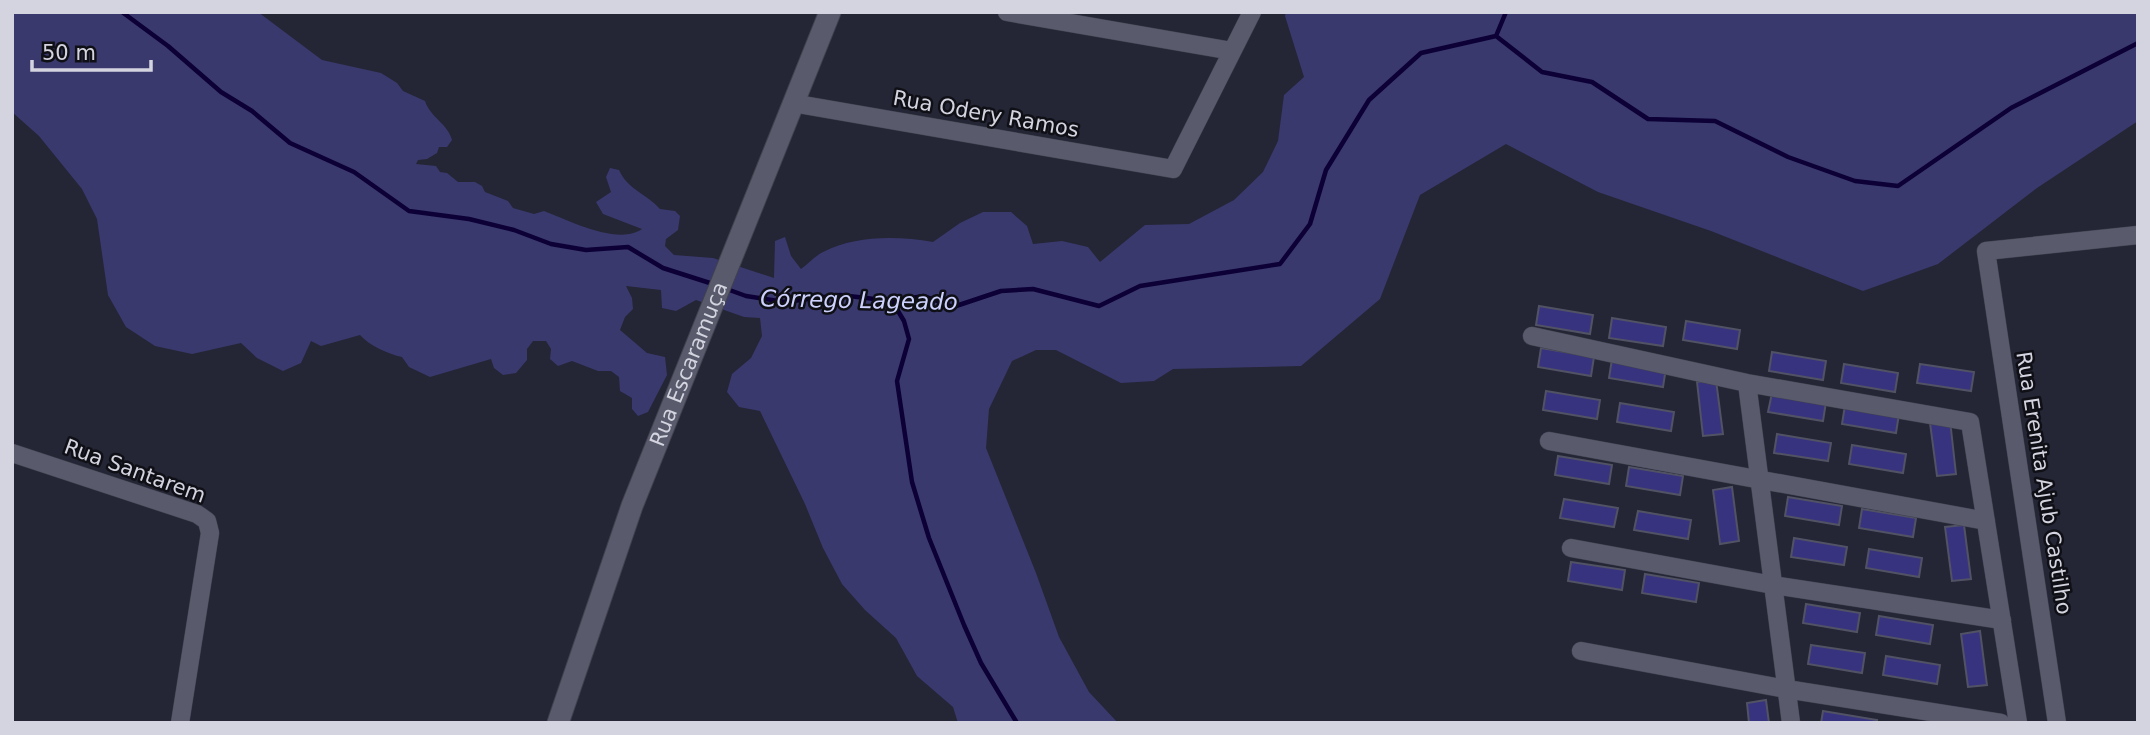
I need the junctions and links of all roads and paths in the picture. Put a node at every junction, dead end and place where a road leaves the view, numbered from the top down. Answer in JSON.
{"nodes":[{"id":1,"x":830,"y":12,"type":"edge"},
{"id":2,"x":1007,"y":12,"type":"edge"},
{"id":3,"x":1252,"y":12,"type":"edge"},
{"id":4,"x":1232,"y":51,"type":"junction"},
{"id":5,"x":792,"y":103,"type":"junction"},
{"id":6,"x":2138,"y":235,"type":"edge"},
{"id":7,"x":1532,"y":336,"type":"dead end"},
{"id":8,"x":1747,"y":383,"type":"junction"},
{"id":9,"x":1549,"y":440,"type":"dead end"},
{"id":10,"x":12,"y":453,"type":"edge"},
{"id":11,"x":1759,"y":479,"type":"junction"},
{"id":12,"x":1986,"y":522,"type":"junction"},
{"id":13,"x":1571,"y":548,"type":"dead end"},
{"id":14,"x":1773,"y":585,"type":"junction"},
{"id":15,"x":2002,"y":620,"type":"junction"},
{"id":16,"x":1581,"y":651,"type":"dead end"},
{"id":17,"x":1786,"y":689,"type":"junction"},
{"id":18,"x":180,"y":723,"type":"edge"},
{"id":19,"x":558,"y":723,"type":"edge"},
{"id":20,"x":1791,"y":723,"type":"edge"},
{"id":21,"x":2001,"y":723,"type":"edge"},
{"id":22,"x":2018,"y":723,"type":"edge"},
{"id":23,"x":2057,"y":723,"type":"edge"}],
"edges":[{"from":1,"to":5,"type":"street","name":"Rua Escaramuça"},
{"from":2,"to":4,"type":"street"},
{"from":3,"to":4,"type":"street"},
{"from":4,"to":5,"type":"street","name":"Rua Odery Ramos"},
{"from":5,"to":19,"type":"street","name":"Rua Escaramuça"},
{"from":6,"to":23,"type":"street","name":"Rua Erenita Ajub Castilho"},
{"from":7,"to":8,"type":"street"},
{"from":8,"to":11,"type":"street"},
{"from":8,"to":12,"type":"street"},
{"from":9,"to":11,"type":"street"},
{"from":10,"to":18,"type":"street","name":"Rua Santarem"},
{"from":11,"to":12,"type":"street"},
{"from":11,"to":14,"type":"street"},
{"from":12,"to":15,"type":"street"},
{"from":13,"to":14,"type":"street"},
{"from":14,"to":15,"type":"street"},
{"from":14,"to":17,"type":"street"},
{"from":15,"to":22,"type":"street"},
{"from":16,"to":17,"type":"street"},
{"from":17,"to":20,"type":"street"},
{"from":17,"to":21,"type":"street"}]}
